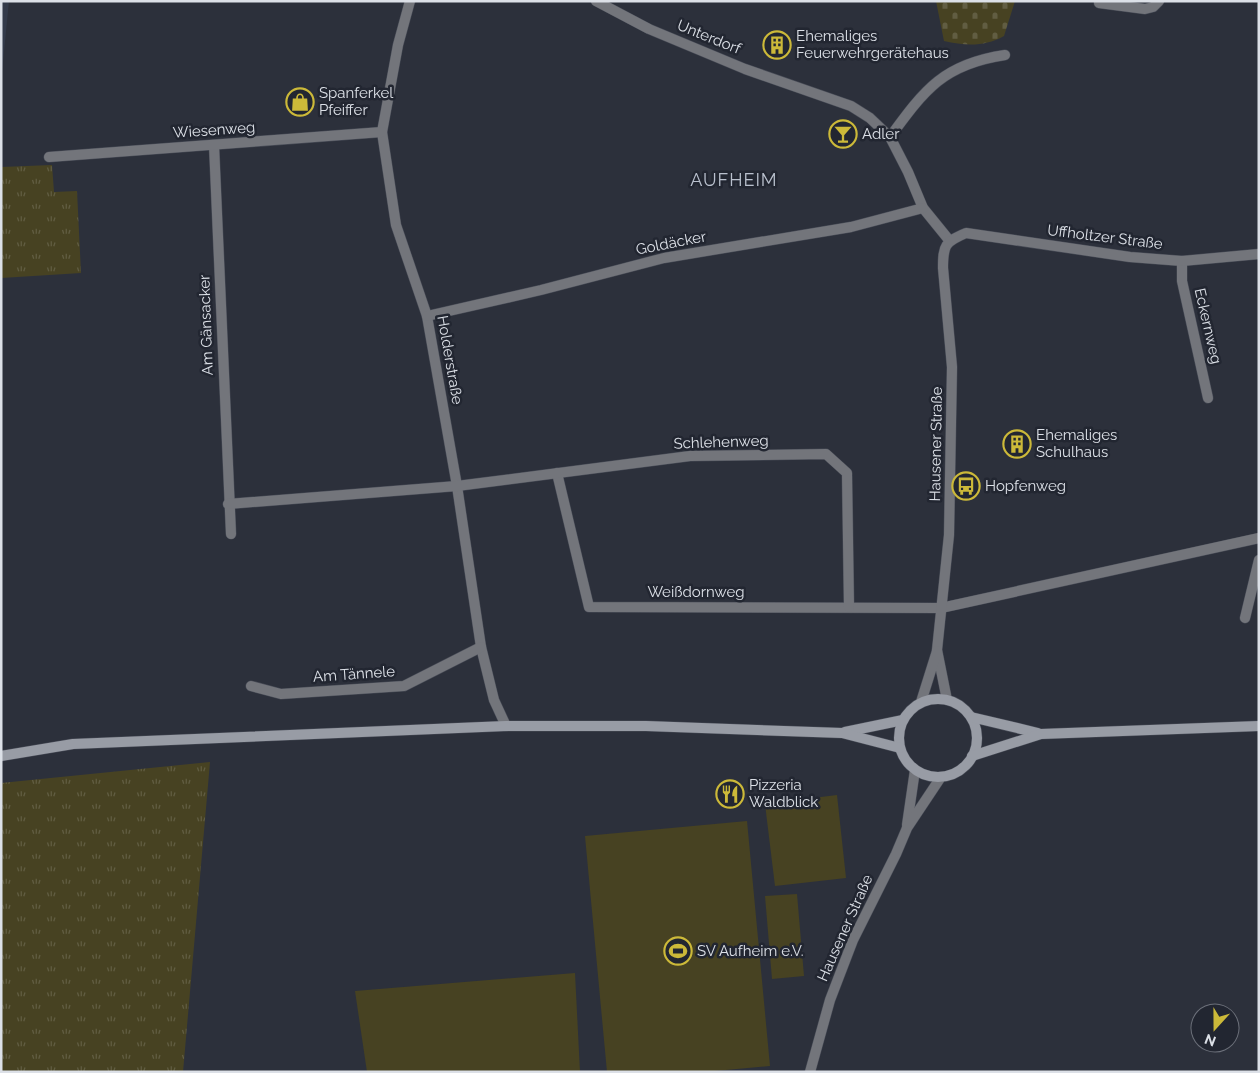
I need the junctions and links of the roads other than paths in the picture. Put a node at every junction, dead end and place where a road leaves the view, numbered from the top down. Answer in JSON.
{"nodes":[{"id":1,"x":410,"y":1,"type":"edge"},
{"id":2,"x":596,"y":1,"type":"edge"},
{"id":3,"x":1159,"y":1,"type":"edge"},
{"id":4,"x":1099,"y":3,"type":"dead end"},
{"id":5,"x":611,"y":4,"type":"edge"},
{"id":6,"x":1005,"y":55,"type":"dead end"},
{"id":7,"x":382,"y":132,"type":"junction"},
{"id":8,"x":890,"y":137,"type":"junction"},
{"id":9,"x":214,"y":145,"type":"junction"},
{"id":10,"x":49,"y":157,"type":"dead end"},
{"id":11,"x":923,"y":208,"type":"junction"},
{"id":12,"x":949,"y":240,"type":"junction"},
{"id":13,"x":1259,"y":254,"type":"edge"},
{"id":14,"x":1182,"y":261,"type":"junction"},
{"id":15,"x":427,"y":316,"type":"junction"},
{"id":16,"x":1208,"y":398,"type":"dead end"},
{"id":17,"x":557,"y":473,"type":"junction"},
{"id":18,"x":456,"y":486,"type":"junction"},
{"id":19,"x":228,"y":504,"type":"junction"},
{"id":20,"x":230,"y":534,"type":"dead end"},
{"id":21,"x":1259,"y":538,"type":"edge"},
{"id":22,"x":1259,"y":560,"type":"edge"},
{"id":23,"x":849,"y":607,"type":"junction"},
{"id":24,"x":941,"y":608,"type":"junction"},
{"id":25,"x":1245,"y":618,"type":"dead end"},
{"id":26,"x":481,"y":647,"type":"junction"},
{"id":27,"x":937,"y":650,"type":"junction"},
{"id":28,"x":251,"y":686,"type":"dead end"},
{"id":29,"x":947,"y":700,"type":"junction"},
{"id":30,"x":921,"y":702,"type":"junction"},
{"id":31,"x":971,"y":717,"type":"junction"},
{"id":32,"x":903,"y":720,"type":"junction"},
{"id":33,"x":506,"y":726,"type":"junction"},
{"id":34,"x":1259,"y":726,"type":"edge"},
{"id":35,"x":842,"y":733,"type":"junction"},
{"id":36,"x":1041,"y":734,"type":"junction"},
{"id":37,"x":900,"y":748,"type":"junction"},
{"id":38,"x":1,"y":756,"type":"edge"},
{"id":39,"x":972,"y":756,"type":"junction"},
{"id":40,"x":916,"y":770,"type":"junction"},
{"id":41,"x":941,"y":777,"type":"junction"},
{"id":42,"x":907,"y":828,"type":"junction"},
{"id":43,"x":810,"y":1072,"type":"edge"}],
"edges":[{"from":1,"to":7,"type":"street","name":"Holderstraße"},
{"from":2,"to":5,"type":"street","name":"Unterdorf"},
{"from":3,"to":4,"type":"street"},
{"from":5,"to":8,"type":"street","name":"Unterdorf"},
{"from":6,"to":8,"type":"street"},
{"from":7,"to":9,"type":"street","name":"Wiesenweg"},
{"from":7,"to":15,"type":"street","name":"Holderstraße"},
{"from":8,"to":11,"type":"street","name":"Unterdorf"},
{"from":9,"to":10,"type":"street","name":"Wiesenweg"},
{"from":9,"to":19,"type":"street","name":"Am Gänsacker"},
{"from":11,"to":12,"type":"street","name":"Unterdorf"},
{"from":11,"to":15,"type":"street","name":"Goldäcker"},
{"from":12,"to":14,"type":"street","name":"Uffholtzer Straße"},
{"from":12,"to":24,"type":"street","name":"Hausener Straße"},
{"from":13,"to":14,"type":"street","name":"Uffholtzer Straße"},
{"from":14,"to":16,"type":"street","name":"Eckernweg"},
{"from":15,"to":18,"type":"street","name":"Holderstraße"},
{"from":17,"to":18,"type":"street","name":"Schlehenweg"},
{"from":17,"to":23,"type":"street","name":"Weißdornweg"},
{"from":17,"to":23,"type":"street","name":"Schlehenweg"},
{"from":18,"to":19,"type":"street"},
{"from":18,"to":26,"type":"street","name":"Holderstraße"},
{"from":19,"to":20,"type":"street","name":"Am Gänsacker"},
{"from":21,"to":24,"type":"street"},
{"from":22,"to":25,"type":"street"},
{"from":23,"to":24,"type":"street","name":"Weißdornweg"},
{"from":24,"to":27,"type":"street","name":"Hausener Straße"},
{"from":26,"to":28,"type":"street","name":"Am Tännele"},
{"from":26,"to":33,"type":"street","name":"Holderstraße"},
{"from":27,"to":29,"type":"street","name":"Hausener Straße"},
{"from":27,"to":30,"type":"street","name":"Hausener Straße"},
{"from":29,"to":30,"type":"main road"},
{"from":29,"to":31,"type":"main road"},
{"from":30,"to":32,"type":"main road"},
{"from":31,"to":36,"type":"main road"},
{"from":31,"to":39,"type":"main road"},
{"from":32,"to":35,"type":"main road"},
{"from":32,"to":37,"type":"main road"},
{"from":33,"to":35,"type":"main road"},
{"from":33,"to":38,"type":"main road"},
{"from":34,"to":36,"type":"main road"},
{"from":35,"to":37,"type":"main road"},
{"from":36,"to":39,"type":"main road"},
{"from":37,"to":40,"type":"main road"},
{"from":39,"to":41,"type":"main road"},
{"from":40,"to":41,"type":"main road"},
{"from":40,"to":42,"type":"street","name":"Hausener Straße"},
{"from":41,"to":42,"type":"street","name":"Hausener Straße"},
{"from":42,"to":43,"type":"street","name":"Hausener Straße"}]}
